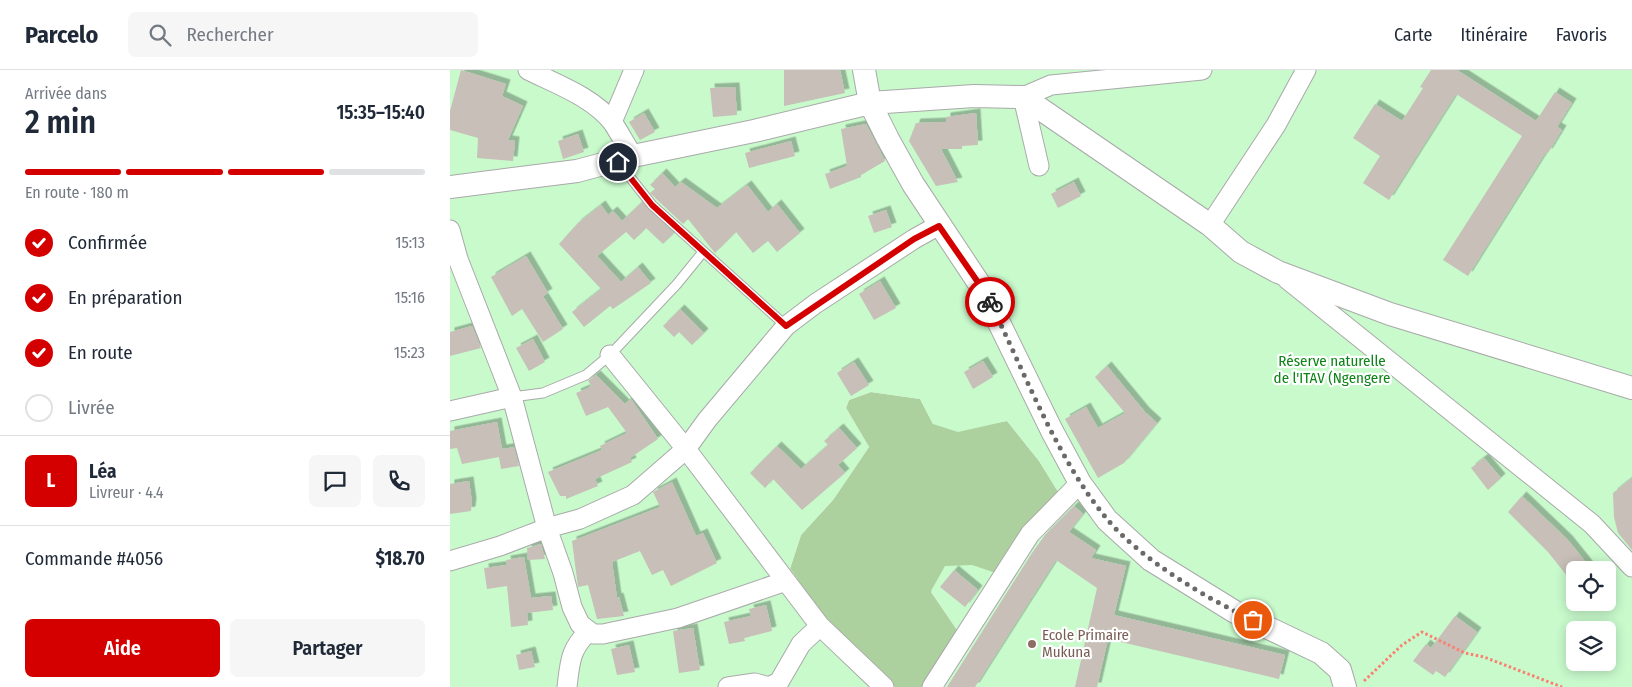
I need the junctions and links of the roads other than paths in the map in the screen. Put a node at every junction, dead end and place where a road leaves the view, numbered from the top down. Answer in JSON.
{"nodes":[{"id":1,"x":528,"y":70,"type":"edge"},
{"id":2,"x":634,"y":70,"type":"edge"},
{"id":3,"x":864,"y":70,"type":"edge"},
{"id":4,"x":1202,"y":70,"type":"edge"},
{"id":5,"x":1306,"y":70,"type":"edge"},
{"id":6,"x":1099,"y":75,"type":"edge"},
{"id":7,"x":1023,"y":97,"type":"junction"},
{"id":8,"x":870,"y":103,"type":"junction"},
{"id":9,"x":612,"y":122,"type":"junction"},
{"id":10,"x":625,"y":159,"type":"junction"},
{"id":11,"x":1040,"y":166,"type":"dead end"},
{"id":12,"x":450,"y":187,"type":"edge"},
{"id":13,"x":1210,"y":225,"type":"junction"},
{"id":14,"x":939,"y":226,"type":"junction"},
{"id":15,"x":450,"y":230,"type":"edge"},
{"id":16,"x":703,"y":252,"type":"junction"},
{"id":17,"x":1278,"y":272,"type":"junction"},
{"id":18,"x":786,"y":326,"type":"junction"},
{"id":19,"x":610,"y":355,"type":"junction"},
{"id":20,"x":1632,"y":388,"type":"edge"},
{"id":21,"x":512,"y":397,"type":"junction"},
{"id":22,"x":450,"y":411,"type":"edge"},
{"id":23,"x":686,"y":449,"type":"junction"},
{"id":24,"x":1080,"y":483,"type":"junction"},
{"id":25,"x":547,"y":528,"type":"junction"},
{"id":26,"x":450,"y":561,"type":"edge"},
{"id":27,"x":1632,"y":567,"type":"edge"},
{"id":28,"x":786,"y":581,"type":"junction"},
{"id":29,"x":820,"y":626,"type":"junction"},
{"id":30,"x":589,"y":631,"type":"junction"},
{"id":31,"x":567,"y":687,"type":"edge"},
{"id":32,"x":728,"y":687,"type":"edge"},
{"id":33,"x":884,"y":687,"type":"edge"},
{"id":34,"x":932,"y":687,"type":"edge"},
{"id":35,"x":1345,"y":687,"type":"edge"}],
"edges":[{"from":1,"to":9,"type":"street"},
{"from":2,"to":9,"type":"street"},
{"from":3,"to":8,"type":"street"},
{"from":4,"to":6,"type":"street"},
{"from":5,"to":13,"type":"street"},
{"from":6,"to":7,"type":"street"},
{"from":7,"to":8,"type":"street"},
{"from":7,"to":11,"type":"street"},
{"from":7,"to":13,"type":"street"},
{"from":8,"to":10,"type":"street"},
{"from":8,"to":14,"type":"street"},
{"from":9,"to":10,"type":"street"},
{"from":10,"to":12,"type":"street"},
{"from":10,"to":16,"type":"lane"},
{"from":13,"to":17,"type":"street"},
{"from":14,"to":18,"type":"street"},
{"from":14,"to":24,"type":"street"},
{"from":15,"to":21,"type":"street"},
{"from":16,"to":18,"type":"lane"},
{"from":16,"to":19,"type":"lane"},
{"from":17,"to":20,"type":"street"},
{"from":17,"to":27,"type":"street"},
{"from":18,"to":23,"type":"street"},
{"from":19,"to":21,"type":"lane"},
{"from":19,"to":23,"type":"street"},
{"from":21,"to":22,"type":"street"},
{"from":21,"to":25,"type":"street"},
{"from":23,"to":25,"type":"street"},
{"from":23,"to":28,"type":"street"},
{"from":24,"to":34,"type":"street"},
{"from":24,"to":35,"type":"street"},
{"from":25,"to":26,"type":"street"},
{"from":25,"to":30,"type":"street"},
{"from":28,"to":29,"type":"street"},
{"from":28,"to":30,"type":"street"},
{"from":29,"to":32,"type":"street"},
{"from":29,"to":33,"type":"street"},
{"from":30,"to":31,"type":"street"}]}
